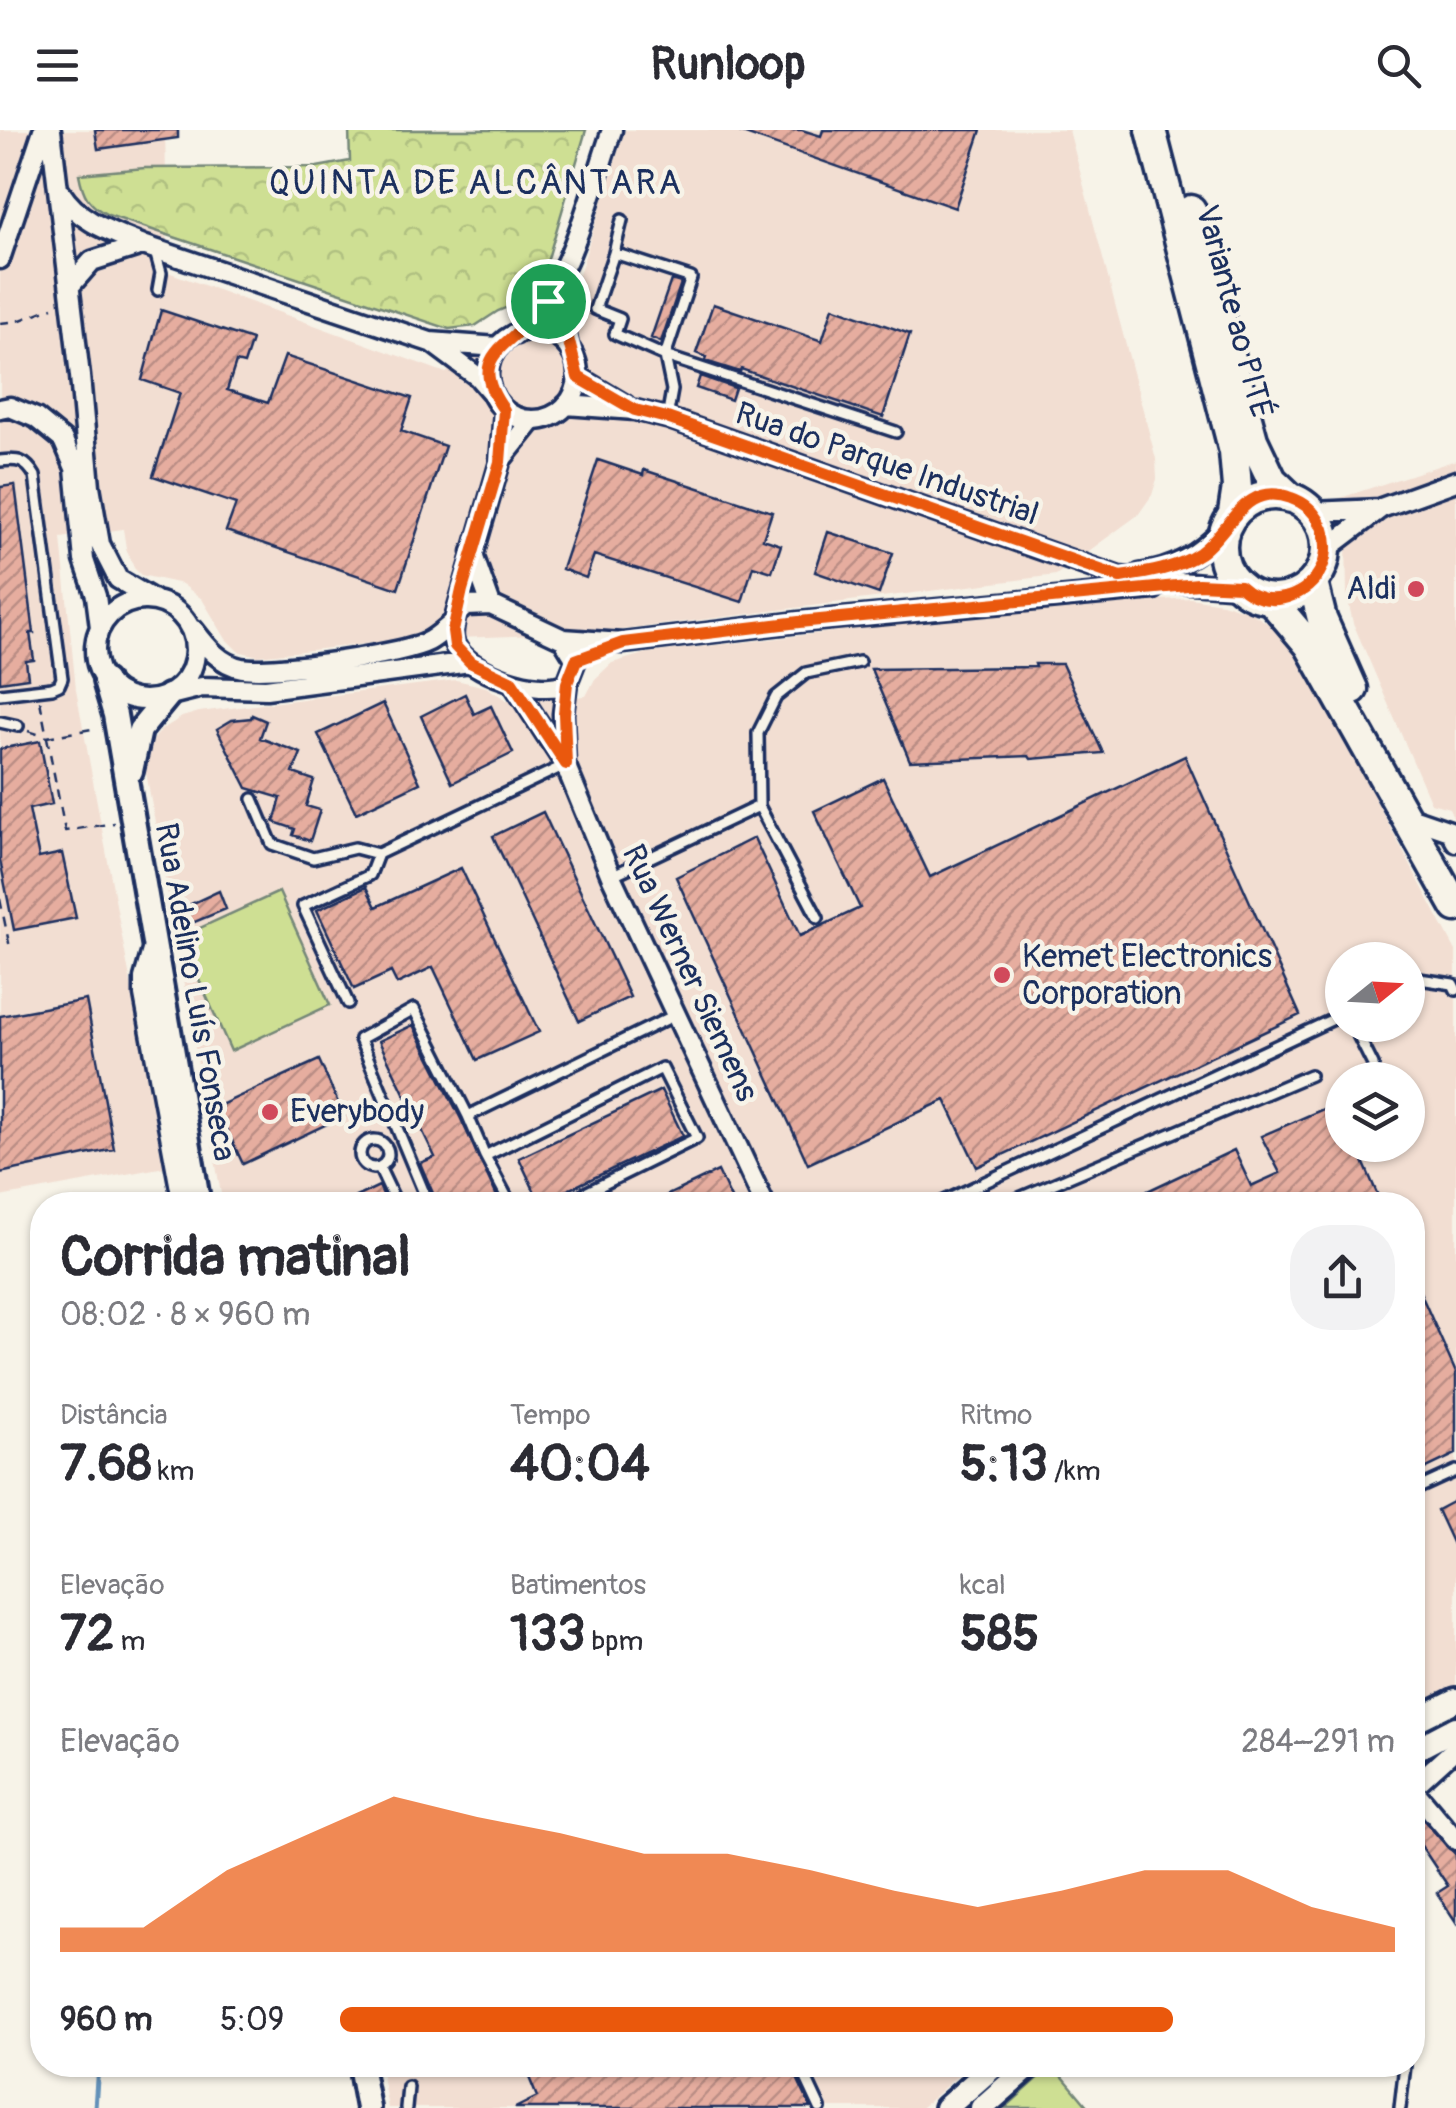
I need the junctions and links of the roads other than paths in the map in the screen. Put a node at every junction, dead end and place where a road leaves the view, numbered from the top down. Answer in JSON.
{"nodes":[{"id":1,"x":47,"y":130,"type":"edge"},
{"id":2,"x":612,"y":130,"type":"edge"},
{"id":3,"x":1151,"y":130,"type":"edge"},
{"id":4,"x":1170,"y":130,"type":"edge"},
{"id":5,"x":58,"y":188,"type":"junction"},
{"id":6,"x":622,"y":220,"type":"dead end"},
{"id":7,"x":148,"y":247,"type":"junction"},
{"id":8,"x":614,"y":252,"type":"junction"},
{"id":9,"x":0,"y":259,"type":"edge"},
{"id":10,"x":562,"y":278,"type":"junction"},
{"id":11,"x":70,"y":286,"type":"junction"},
{"id":12,"x":158,"y":290,"type":"dead end"},
{"id":13,"x":516,"y":334,"type":"junction"},
{"id":14,"x":430,"y":342,"type":"junction"},
{"id":15,"x":498,"y":347,"type":"junction"},
{"id":16,"x":568,"y":347,"type":"junction"},
{"id":17,"x":665,"y":356,"type":"junction"},
{"id":18,"x":578,"y":377,"type":"junction"},
{"id":19,"x":491,"y":392,"type":"junction"},
{"id":20,"x":566,"y":405,"type":"junction"},
{"id":21,"x":0,"y":409,"type":"edge"},
{"id":22,"x":504,"y":410,"type":"junction"},
{"id":23,"x":635,"y":410,"type":"junction"},
{"id":24,"x":667,"y":418,"type":"junction"},
{"id":25,"x":533,"y":420,"type":"junction"},
{"id":26,"x":896,"y":432,"type":"dead end"},
{"id":27,"x":0,"y":461,"type":"edge"},
{"id":28,"x":500,"y":462,"type":"junction"},
{"id":29,"x":1456,"y":481,"type":"edge"},
{"id":30,"x":1301,"y":505,"type":"junction"},
{"id":31,"x":1380,"y":508,"type":"junction"},
{"id":32,"x":1229,"y":521,"type":"junction"},
{"id":33,"x":1326,"y":550,"type":"junction"},
{"id":34,"x":472,"y":551,"type":"junction"},
{"id":35,"x":1120,"y":577,"type":"junction"},
{"id":36,"x":1313,"y":583,"type":"junction"},
{"id":37,"x":1198,"y":584,"type":"junction"},
{"id":38,"x":1240,"y":586,"type":"junction"},
{"id":39,"x":154,"y":600,"type":"junction"},
{"id":40,"x":1270,"y":600,"type":"junction"},
{"id":41,"x":491,"y":604,"type":"junction"},
{"id":42,"x":455,"y":618,"type":"junction"},
{"id":43,"x":190,"y":626,"type":"junction"},
{"id":44,"x":100,"y":627,"type":"junction"},
{"id":45,"x":563,"y":639,"type":"junction"},
{"id":46,"x":623,"y":643,"type":"junction"},
{"id":47,"x":576,"y":660,"type":"junction"},
{"id":48,"x":470,"y":662,"type":"junction"},
{"id":49,"x":859,"y":662,"type":"dead end"},
{"id":50,"x":106,"y":682,"type":"junction"},
{"id":51,"x":512,"y":682,"type":"junction"},
{"id":52,"x":567,"y":683,"type":"junction"},
{"id":53,"x":0,"y":694,"type":"edge"},
{"id":54,"x":168,"y":695,"type":"junction"},
{"id":55,"x":0,"y":722,"type":"edge"},
{"id":56,"x":18,"y":726,"type":"road end"},
{"id":57,"x":566,"y":764,"type":"junction"},
{"id":58,"x":128,"y":790,"type":"junction"},
{"id":59,"x":253,"y":799,"type":"dead end"},
{"id":60,"x":759,"y":806,"type":"junction"},
{"id":61,"x":1414,"y":818,"type":"junction"},
{"id":62,"x":1456,"y":842,"type":"edge"},
{"id":63,"x":378,"y":854,"type":"junction"},
{"id":64,"x":611,"y":876,"type":"junction"},
{"id":65,"x":1456,"y":907,"type":"edge"},
{"id":66,"x":818,"y":918,"type":"dead end"},
{"id":67,"x":154,"y":941,"type":"junction"},
{"id":68,"x":1425,"y":980,"type":"edge"},
{"id":69,"x":1456,"y":990,"type":"edge"},
{"id":70,"x":348,"y":1002,"type":"dead end"},
{"id":71,"x":675,"y":1015,"type":"junction"},
{"id":72,"x":1325,"y":1023,"type":"edge"},
{"id":73,"x":1310,"y":1074,"type":"dead end"},
{"id":74,"x":468,"y":1116,"type":"junction"},
{"id":75,"x":485,"y":1156,"type":"junction"},
{"id":76,"x":379,"y":1167,"type":"dead end"},
{"id":77,"x":180,"y":1192,"type":"edge"},
{"id":78,"x":197,"y":1192,"type":"edge"},
{"id":79,"x":391,"y":1192,"type":"edge"},
{"id":80,"x":423,"y":1192,"type":"edge"},
{"id":81,"x":504,"y":1192,"type":"edge"},
{"id":82,"x":588,"y":1192,"type":"edge"},
{"id":83,"x":760,"y":1192,"type":"edge"},
{"id":84,"x":964,"y":1192,"type":"edge"},
{"id":85,"x":1044,"y":1192,"type":"edge"},
{"id":86,"x":1456,"y":1471,"type":"edge"},
{"id":87,"x":1425,"y":1485,"type":"edge"},
{"id":88,"x":1456,"y":1700,"type":"edge"},
{"id":89,"x":1425,"y":1716,"type":"edge"},
{"id":90,"x":1456,"y":1728,"type":"edge"},
{"id":91,"x":1425,"y":1744,"type":"edge"},
{"id":92,"x":1456,"y":1748,"type":"edge"},
{"id":93,"x":1425,"y":1776,"type":"edge"},
{"id":94,"x":1425,"y":1803,"type":"edge"},
{"id":95,"x":1456,"y":1840,"type":"edge"},
{"id":96,"x":363,"y":2077,"type":"edge"},
{"id":97,"x":806,"y":2077,"type":"edge"},
{"id":98,"x":981,"y":2077,"type":"edge"},
{"id":99,"x":1017,"y":2077,"type":"edge"},
{"id":100,"x":1404,"y":2077,"type":"edge"},
{"id":101,"x":408,"y":2087,"type":"dead end"},
{"id":102,"x":371,"y":2105,"type":"edge"},
{"id":103,"x":406,"y":2108,"type":"edge"},
{"id":104,"x":820,"y":2108,"type":"edge"},
{"id":105,"x":946,"y":2108,"type":"edge"},
{"id":106,"x":982,"y":2108,"type":"edge"},
{"id":107,"x":1400,"y":2108,"type":"edge"}],
"edges":[{"from":1,"to":5,"type":"street"},
{"from":1,"to":9,"type":"street"},
{"from":2,"to":10,"type":"street"},
{"from":3,"to":32,"type":"main road","name":"Variante ao PITÉ"},
{"from":4,"to":30,"type":"main road","name":"Variante ao PITÉ"},
{"from":5,"to":7,"type":"street"},
{"from":5,"to":11,"type":"street"},
{"from":6,"to":8,"type":"lane"},
{"from":7,"to":11,"type":"street"},
{"from":7,"to":12,"type":"lane"},
{"from":7,"to":14,"type":"street"},
{"from":8,"to":17,"type":"lane"},
{"from":8,"to":17,"type":"lane"},
{"from":10,"to":13,"type":"street"},
{"from":10,"to":16,"type":"street"},
{"from":11,"to":39,"type":"street"},
{"from":13,"to":15,"type":"street"},
{"from":13,"to":16,"type":"street"},
{"from":14,"to":15,"type":"street"},
{"from":14,"to":19,"type":"street"},
{"from":15,"to":19,"type":"street"},
{"from":16,"to":18,"type":"street"},
{"from":17,"to":24,"type":"lane"},
{"from":17,"to":26,"type":"lane"},
{"from":18,"to":20,"type":"street"},
{"from":18,"to":23,"type":"street","name":"Rua do Parque Industrial"},
{"from":19,"to":22,"type":"street"},
{"from":20,"to":23,"type":"street","name":"Rua do Parque Industrial"},
{"from":20,"to":25,"type":"street"},
{"from":21,"to":44,"type":"street"},
{"from":22,"to":25,"type":"street"},
{"from":22,"to":28,"type":"street"},
{"from":23,"to":24,"type":"street","name":"Rua do Parque Industrial"},
{"from":24,"to":35,"type":"street","name":"Rua do Parque Industrial"},
{"from":25,"to":28,"type":"street"},
{"from":27,"to":53,"type":"lane"},
{"from":28,"to":34,"type":"street"},
{"from":29,"to":31,"type":"street"},
{"from":30,"to":31,"type":"street"},
{"from":30,"to":32,"type":"main road"},
{"from":30,"to":33,"type":"main road"},
{"from":31,"to":33,"type":"street"},
{"from":32,"to":35,"type":"street"},
{"from":32,"to":38,"type":"main road"},
{"from":33,"to":36,"type":"main road"},
{"from":34,"to":41,"type":"street"},
{"from":34,"to":42,"type":"street"},
{"from":35,"to":37,"type":"street","name":"Rua do Parque Industrial"},
{"from":36,"to":40,"type":"main road"},
{"from":36,"to":61,"type":"main road"},
{"from":37,"to":38,"type":"street"},
{"from":37,"to":46,"type":"street"},
{"from":38,"to":40,"type":"main road"},
{"from":39,"to":43,"type":"street"},
{"from":39,"to":44,"type":"street"},
{"from":40,"to":65,"type":"main road"},
{"from":41,"to":42,"type":"street"},
{"from":41,"to":45,"type":"street"},
{"from":42,"to":43,"type":"street"},
{"from":42,"to":48,"type":"street"},
{"from":43,"to":54,"type":"street"},
{"from":44,"to":50,"type":"street"},
{"from":45,"to":46,"type":"street"},
{"from":45,"to":47,"type":"street"},
{"from":46,"to":47,"type":"street"},
{"from":47,"to":52,"type":"street","name":"Rua Werner Siemens"},
{"from":48,"to":51,"type":"street"},
{"from":48,"to":54,"type":"street"},
{"from":49,"to":60,"type":"lane"},
{"from":50,"to":54,"type":"street"},
{"from":50,"to":58,"type":"street","name":"Rua Adelino Luís Fonseca"},
{"from":51,"to":52,"type":"street"},
{"from":51,"to":57,"type":"street","name":"Rua Werner Siemens"},
{"from":52,"to":57,"type":"street","name":"Rua Werner Siemens"},
{"from":54,"to":58,"type":"street","name":"Rua Adelino Luís Fonseca"},
{"from":55,"to":56,"type":"lane"},
{"from":57,"to":63,"type":"lane"},
{"from":57,"to":64,"type":"street","name":"Rua Werner Siemens"},
{"from":58,"to":67,"type":"street","name":"Rua Adelino Luís Fonseca"},
{"from":59,"to":63,"type":"lane"},
{"from":60,"to":64,"type":"lane"},
{"from":60,"to":66,"type":"lane"},
{"from":61,"to":62,"type":"street"},
{"from":61,"to":65,"type":"main road"},
{"from":63,"to":70,"type":"lane"},
{"from":64,"to":71,"type":"street","name":"Rua Werner Siemens"},
{"from":67,"to":77,"type":"street"},
{"from":67,"to":78,"type":"street","name":"Rua Adelino Luís Fonseca"},
{"from":68,"to":69,"type":"lane"},
{"from":71,"to":74,"type":"lane"},
{"from":71,"to":83,"type":"street","name":"Rua Werner Siemens"},
{"from":72,"to":84,"type":"lane"},
{"from":73,"to":85,"type":"lane"},
{"from":74,"to":75,"type":"lane"},
{"from":74,"to":80,"type":"lane"},
{"from":75,"to":81,"type":"lane"},
{"from":75,"to":82,"type":"lane"},
{"from":76,"to":79,"type":"lane"},
{"from":86,"to":87,"type":"lane"},
{"from":88,"to":89,"type":"street"},
{"from":90,"to":91,"type":"street"},
{"from":92,"to":93,"type":"street"},
{"from":94,"to":95,"type":"street"},
{"from":96,"to":102,"type":"street"},
{"from":97,"to":104,"type":"lane"},
{"from":98,"to":105,"type":"street"},
{"from":99,"to":106,"type":"street"},
{"from":100,"to":107,"type":"lane"},
{"from":101,"to":103,"type":"lane"}]}
